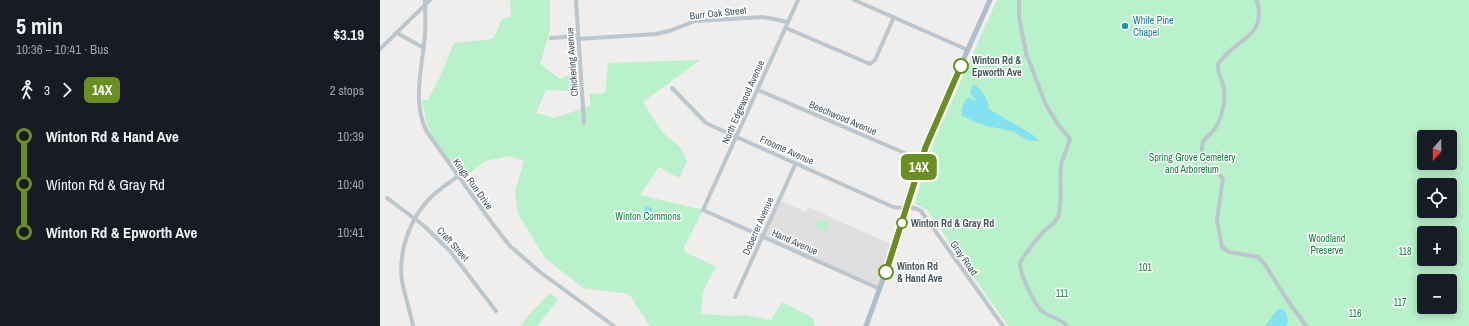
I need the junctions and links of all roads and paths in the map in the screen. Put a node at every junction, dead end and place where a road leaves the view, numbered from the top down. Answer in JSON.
{"nodes":[{"id":1,"x":430,"y":0,"type":"edge"},
{"id":2,"x":576,"y":0,"type":"edge"},
{"id":3,"x":798,"y":0,"type":"edge"},
{"id":4,"x":854,"y":0,"type":"edge"},
{"id":5,"x":990,"y":0,"type":"edge"},
{"id":6,"x":1019,"y":0,"type":"edge"},
{"id":7,"x":1256,"y":0,"type":"edge"},
{"id":8,"x":425,"y":2,"type":"edge"},
{"id":9,"x":894,"y":17,"type":"junction"},
{"id":10,"x":788,"y":22,"type":"junction"},
{"id":11,"x":786,"y":28,"type":"junction"},
{"id":12,"x":397,"y":33,"type":"junction"},
{"id":13,"x":552,"y":38,"type":"dead end"},
{"id":14,"x":578,"y":38,"type":"junction"},
{"id":15,"x":424,"y":48,"type":"junction"},
{"id":16,"x":380,"y":49,"type":"edge"},
{"id":17,"x":968,"y":50,"type":"junction"},
{"id":18,"x":672,"y":88,"type":"dead end"},
{"id":19,"x":758,"y":90,"type":"junction"},
{"id":20,"x":584,"y":123,"type":"dead end"},
{"id":21,"x":736,"y":137,"type":"junction"},
{"id":22,"x":921,"y":160,"type":"junction"},
{"id":23,"x":796,"y":163,"type":"junction"},
{"id":24,"x":458,"y":176,"type":"junction"},
{"id":25,"x":387,"y":198,"type":"dead end"},
{"id":26,"x":907,"y":207,"type":"junction"},
{"id":27,"x":703,"y":210,"type":"joint"},
{"id":28,"x":415,"y":219,"type":"junction"},
{"id":29,"x":763,"y":236,"type":"junction"},
{"id":30,"x":880,"y":289,"type":"junction"},
{"id":31,"x":735,"y":297,"type":"dead end"},
{"id":32,"x":496,"y":311,"type":"dead end"},
{"id":33,"x":413,"y":326,"type":"edge"},
{"id":34,"x":614,"y":326,"type":"edge"},
{"id":35,"x":866,"y":326,"type":"edge"},
{"id":36,"x":1003,"y":326,"type":"edge"},
{"id":37,"x":1066,"y":326,"type":"edge"},
{"id":38,"x":1306,"y":326,"type":"edge"}],
"edges":[{"from":1,"to":8,"type":"street"},
{"from":2,"to":14,"type":"street","name":"Chickering Avenue"},
{"from":3,"to":10,"type":"street","name":"North Edgewood Avenue"},
{"from":4,"to":9,"type":"street"},
{"from":5,"to":17,"type":"main road"},
{"from":6,"to":37,"type":"street"},
{"from":7,"to":38,"type":"street"},
{"from":8,"to":12,"type":"street"},
{"from":8,"to":15,"type":"street","name":"Kings Run Drive"},
{"from":9,"to":11,"type":"street"},
{"from":9,"to":17,"type":"street"},
{"from":10,"to":11,"type":"street","name":"North Edgewood Avenue"},
{"from":10,"to":14,"type":"street","name":"Burr Oak Street"},
{"from":11,"to":19,"type":"street","name":"North Edgewood Avenue"},
{"from":12,"to":15,"type":"street"},
{"from":12,"to":16,"type":"street"},
{"from":13,"to":14,"type":"street","name":"Burr Oak Street"},
{"from":14,"to":20,"type":"street","name":"Chickering Avenue"},
{"from":15,"to":24,"type":"street","name":"Kings Run Drive"},
{"from":17,"to":22,"type":"main road"},
{"from":18,"to":21,"type":"street","name":"Froome Avenue"},
{"from":19,"to":21,"type":"street","name":"North Edgewood Avenue"},
{"from":19,"to":22,"type":"street","name":"Beechwood Avenue"},
{"from":21,"to":23,"type":"street","name":"Froome Avenue"},
{"from":21,"to":27,"type":"street","name":"North Edgewood Avenue"},
{"from":22,"to":26,"type":"main road"},
{"from":23,"to":26,"type":"street","name":"Froome Avenue"},
{"from":23,"to":29,"type":"street","name":"Doberrer Avenue"},
{"from":24,"to":28,"type":"street"},
{"from":24,"to":34,"type":"street","name":"Kings Run Drive"},
{"from":25,"to":28,"type":"street","name":"Craft Street"},
{"from":26,"to":30,"type":"main road"},
{"from":26,"to":36,"type":"street","name":"Gray Road"},
{"from":27,"to":29,"type":"street","name":"Hand Avenue"},
{"from":28,"to":32,"type":"street","name":"Craft Street"},
{"from":28,"to":33,"type":"street"},
{"from":29,"to":30,"type":"street","name":"Hand Avenue"},
{"from":29,"to":31,"type":"street","name":"Doberrer Avenue"},
{"from":30,"to":35,"type":"main road"}]}
